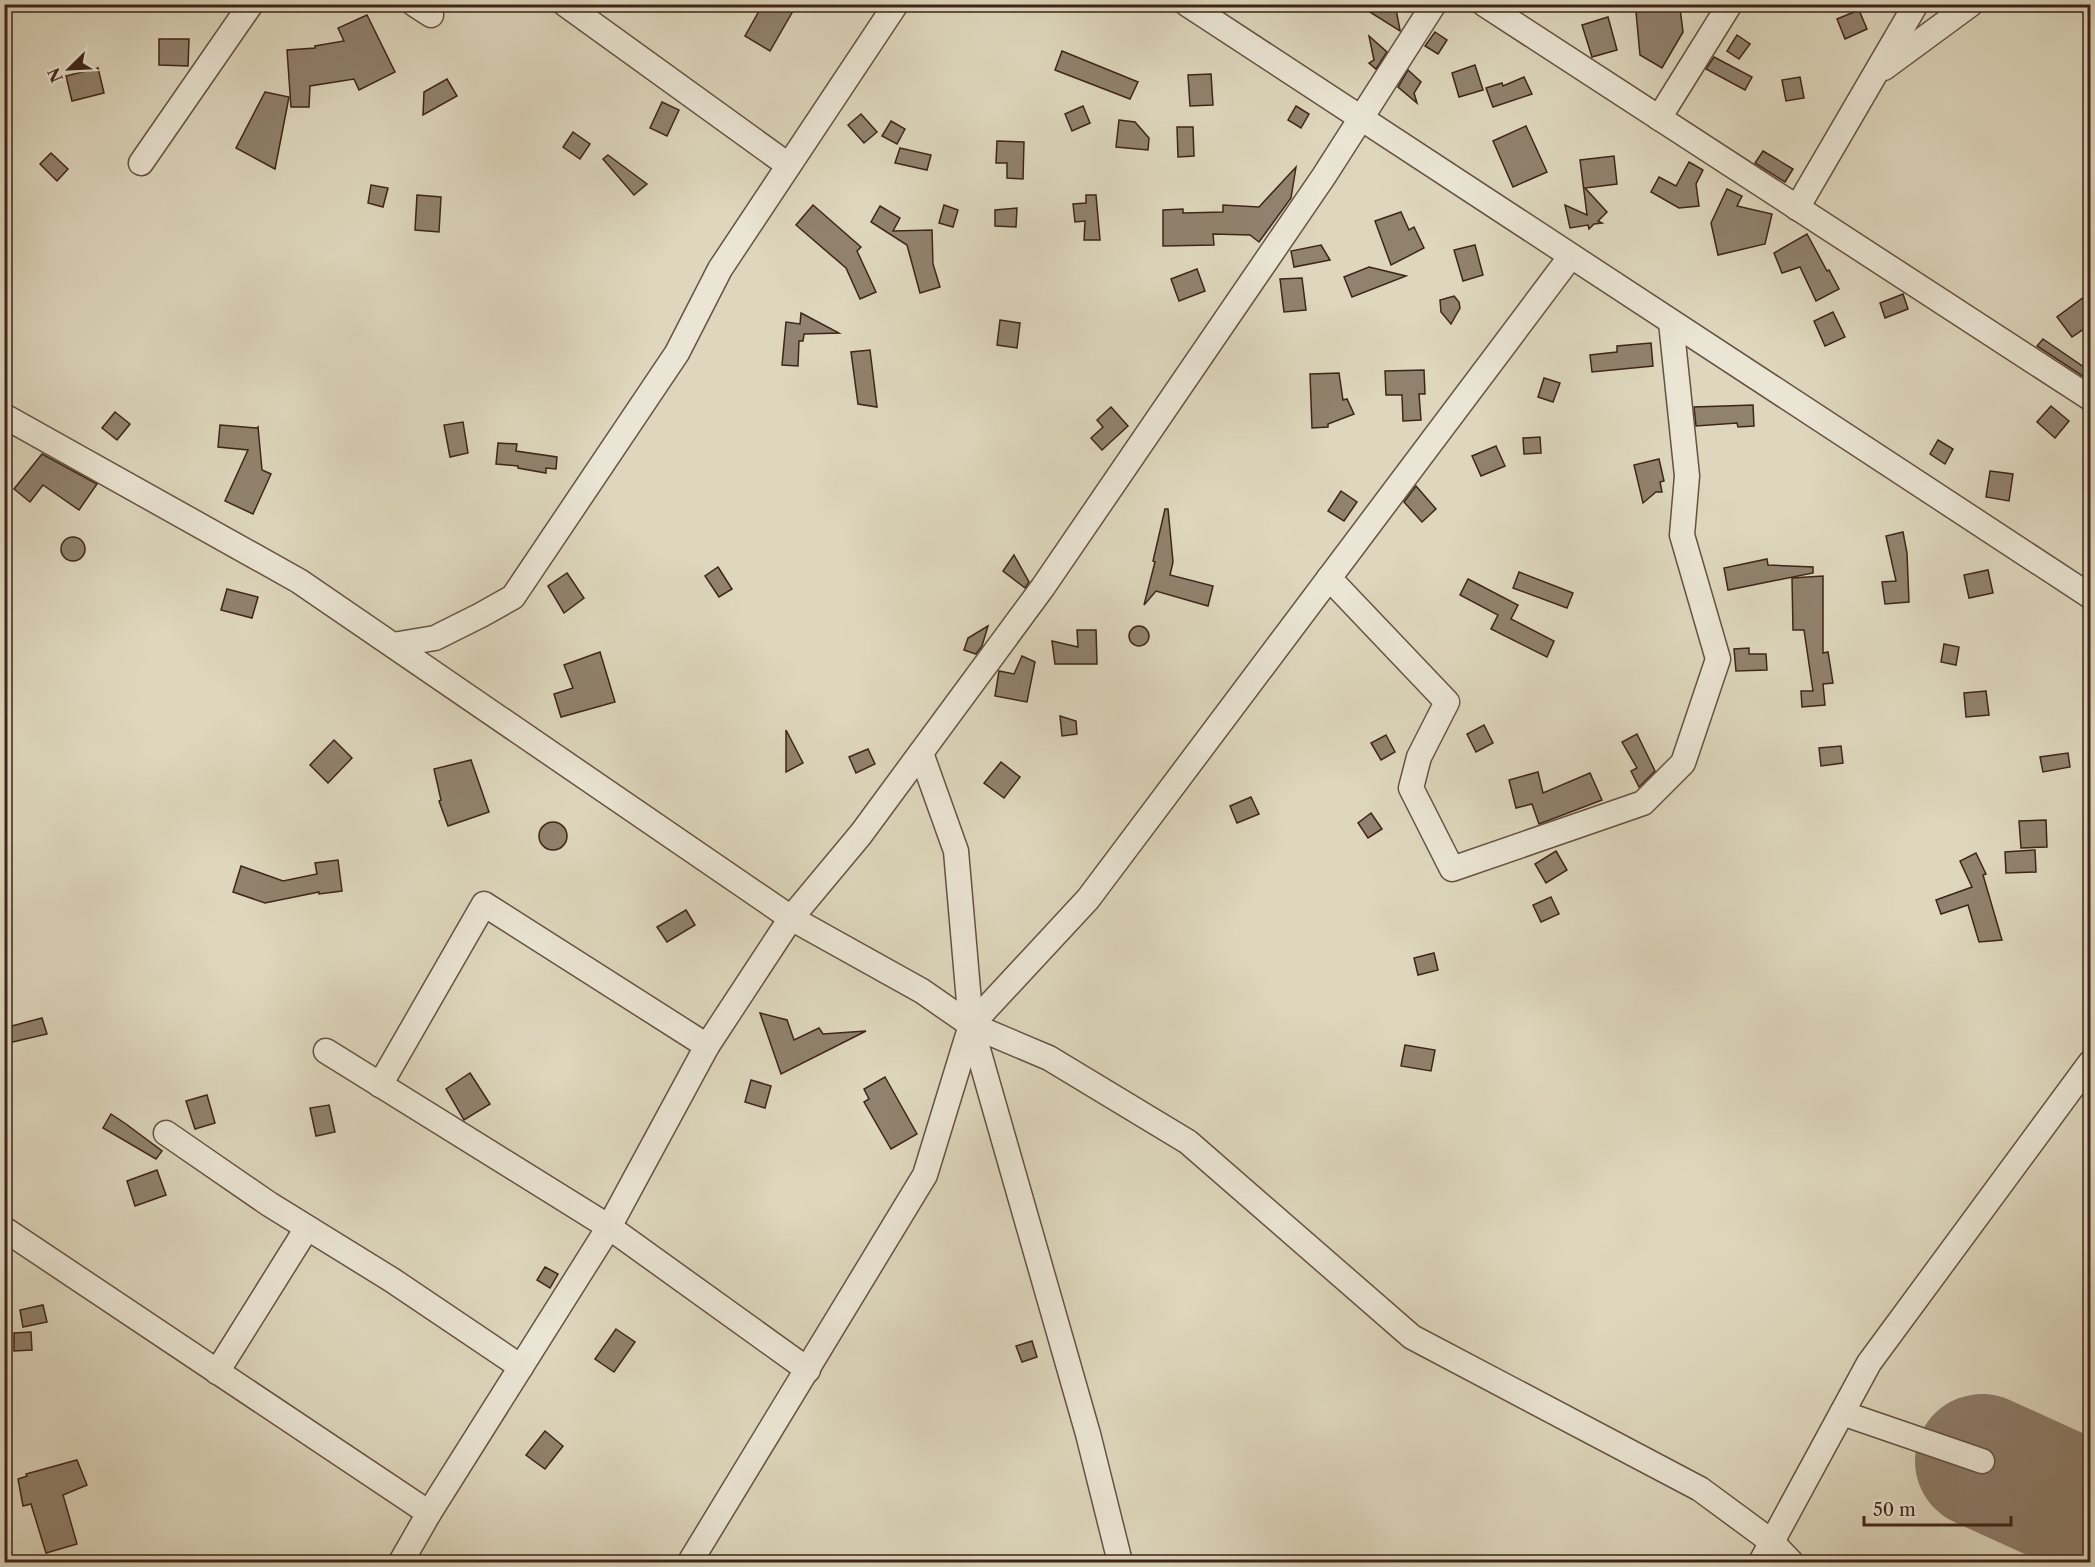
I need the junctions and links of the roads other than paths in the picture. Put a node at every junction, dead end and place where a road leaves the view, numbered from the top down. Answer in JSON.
{"nodes":[{"id":1,"x":251,"y":4,"type":"edge"},
{"id":2,"x":565,"y":4,"type":"edge"},
{"id":3,"x":896,"y":4,"type":"edge"},
{"id":4,"x":1187,"y":4,"type":"edge"},
{"id":5,"x":1434,"y":4,"type":"edge"},
{"id":6,"x":1484,"y":4,"type":"edge"},
{"id":7,"x":1730,"y":4,"type":"edge"},
{"id":8,"x":1916,"y":4,"type":"edge"},
{"id":9,"x":1971,"y":4,"type":"edge"},
{"id":10,"x":1875,"y":74,"type":"junction"},
{"id":11,"x":1659,"y":118,"type":"junction"},
{"id":12,"x":1361,"y":119,"type":"junction"},
{"id":13,"x":141,"y":163,"type":"dead end"},
{"id":14,"x":788,"y":165,"type":"junction"},
{"id":15,"x":1797,"y":207,"type":"junction"},
{"id":16,"x":1571,"y":256,"type":"junction"},
{"id":17,"x":1671,"y":322,"type":"junction"},
{"id":18,"x":2091,"y":398,"type":"edge"},
{"id":19,"x":4,"y":416,"type":"edge"},
{"id":20,"x":1329,"y":578,"type":"junction"},
{"id":21,"x":2091,"y":596,"type":"edge"},
{"id":22,"x":393,"y":645,"type":"junction"},
{"id":23,"x":921,"y":753,"type":"junction"},
{"id":24,"x":791,"y":918,"type":"junction"},
{"id":25,"x":971,"y":1025,"type":"junction"},
{"id":26,"x":707,"y":1046,"type":"junction"},
{"id":27,"x":326,"y":1051,"type":"dead end"},
{"id":28,"x":2091,"y":1063,"type":"edge"},
{"id":29,"x":380,"y":1085,"type":"junction"},
{"id":30,"x":166,"y":1133,"type":"dead end"},
{"id":31,"x":609,"y":1227,"type":"junction"},
{"id":32,"x":307,"y":1228,"type":"junction"},
{"id":33,"x":4,"y":1229,"type":"edge"},
{"id":34,"x":521,"y":1367,"type":"junction"},
{"id":35,"x":808,"y":1370,"type":"junction"},
{"id":36,"x":217,"y":1372,"type":"junction"},
{"id":37,"x":1842,"y":1413,"type":"junction"},
{"id":38,"x":1982,"y":1461,"type":"dead end"},
{"id":39,"x":429,"y":1513,"type":"junction"},
{"id":40,"x":1766,"y":1552,"type":"edge"},
{"id":41,"x":401,"y":1563,"type":"edge"},
{"id":42,"x":690,"y":1563,"type":"edge"},
{"id":43,"x":1120,"y":1563,"type":"edge"},
{"id":44,"x":1791,"y":1563,"type":"edge"}],
"edges":[{"from":1,"to":13,"type":"street"},
{"from":2,"to":14,"type":"street"},
{"from":3,"to":14,"type":"street"},
{"from":4,"to":12,"type":"street"},
{"from":5,"to":12,"type":"street"},
{"from":6,"to":11,"type":"street"},
{"from":7,"to":11,"type":"street"},
{"from":8,"to":10,"type":"street"},
{"from":9,"to":10,"type":"street"},
{"from":10,"to":15,"type":"street"},
{"from":11,"to":15,"type":"street"},
{"from":12,"to":16,"type":"street"},
{"from":12,"to":23,"type":"street"},
{"from":14,"to":22,"type":"street"},
{"from":15,"to":18,"type":"street"},
{"from":16,"to":17,"type":"street"},
{"from":16,"to":20,"type":"street"},
{"from":17,"to":20,"type":"street"},
{"from":17,"to":21,"type":"street"},
{"from":19,"to":22,"type":"street"},
{"from":20,"to":25,"type":"street"},
{"from":22,"to":24,"type":"street"},
{"from":23,"to":24,"type":"street"},
{"from":23,"to":25,"type":"street"},
{"from":24,"to":25,"type":"street"},
{"from":24,"to":26,"type":"street"},
{"from":25,"to":35,"type":"street"},
{"from":25,"to":40,"type":"street"},
{"from":25,"to":43,"type":"street"},
{"from":26,"to":29,"type":"street"},
{"from":26,"to":31,"type":"street"},
{"from":27,"to":29,"type":"street"},
{"from":28,"to":37,"type":"street"},
{"from":29,"to":31,"type":"street"},
{"from":30,"to":32,"type":"street"},
{"from":31,"to":34,"type":"street"},
{"from":31,"to":35,"type":"street"},
{"from":32,"to":34,"type":"street"},
{"from":32,"to":36,"type":"street"},
{"from":33,"to":36,"type":"street"},
{"from":34,"to":39,"type":"street"},
{"from":35,"to":42,"type":"street"},
{"from":36,"to":39,"type":"street"},
{"from":37,"to":38,"type":"street"},
{"from":37,"to":40,"type":"street"},
{"from":39,"to":41,"type":"street"},
{"from":40,"to":44,"type":"street"}]}
